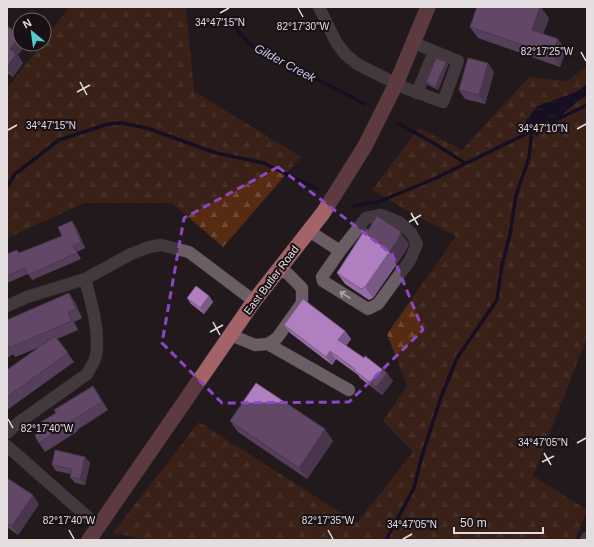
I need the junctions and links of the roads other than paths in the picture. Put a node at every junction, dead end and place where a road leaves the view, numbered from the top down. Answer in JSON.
{"nodes":[{"id":1,"x":319,"y":7,"type":"edge"},
{"id":2,"x":428,"y":7,"type":"edge"},
{"id":3,"x":414,"y":43,"type":"junction"},
{"id":4,"x":434,"y":52,"type":"junction"},
{"id":5,"x":396,"y":84,"type":"junction"},
{"id":6,"x":417,"y":92,"type":"junction"},
{"id":7,"x":309,"y":231,"type":"junction"},
{"id":8,"x":340,"y":251,"type":"junction"},
{"id":9,"x":280,"y":269,"type":"junction"},
{"id":10,"x":85,"y":279,"type":"junction"},
{"id":11,"x":254,"y":301,"type":"junction"},
{"id":12,"x":7,"y":306,"type":"edge"},
{"id":13,"x":231,"y":335,"type":"junction"},
{"id":14,"x":268,"y":344,"type":"junction"},
{"id":15,"x":349,"y":390,"type":"dead end"},
{"id":16,"x":7,"y":433,"type":"edge"},
{"id":17,"x":7,"y":446,"type":"edge"},
{"id":18,"x":98,"y":526,"type":"junction"},
{"id":19,"x":89,"y":540,"type":"edge"}],
"edges":[{"from":1,"to":5,"type":"street"},
{"from":2,"to":3,"type":"main road","name":"East Butler Road"},
{"from":3,"to":4,"type":"street"},
{"from":3,"to":5,"type":"main road","name":"East Butler Road"},
{"from":4,"to":6,"type":"street"},
{"from":4,"to":6,"type":"street"},
{"from":5,"to":6,"type":"street"},
{"from":5,"to":7,"type":"main road","name":"East Butler Road"},
{"from":7,"to":8,"type":"street"},
{"from":7,"to":9,"type":"main road","name":"East Butler Road"},
{"from":8,"to":8,"type":"street","one_way":true},
{"from":9,"to":11,"type":"main road","name":"East Butler Road"},
{"from":9,"to":14,"type":"street"},
{"from":10,"to":11,"type":"street"},
{"from":10,"to":12,"type":"street"},
{"from":10,"to":16,"type":"street"},
{"from":11,"to":13,"type":"main road","name":"East Butler Road"},
{"from":13,"to":14,"type":"street"},
{"from":13,"to":18,"type":"main road","name":"East Butler Road"},
{"from":14,"to":15,"type":"street"},
{"from":17,"to":18,"type":"street"},
{"from":18,"to":19,"type":"main road","name":"East Butler Road"}]}
